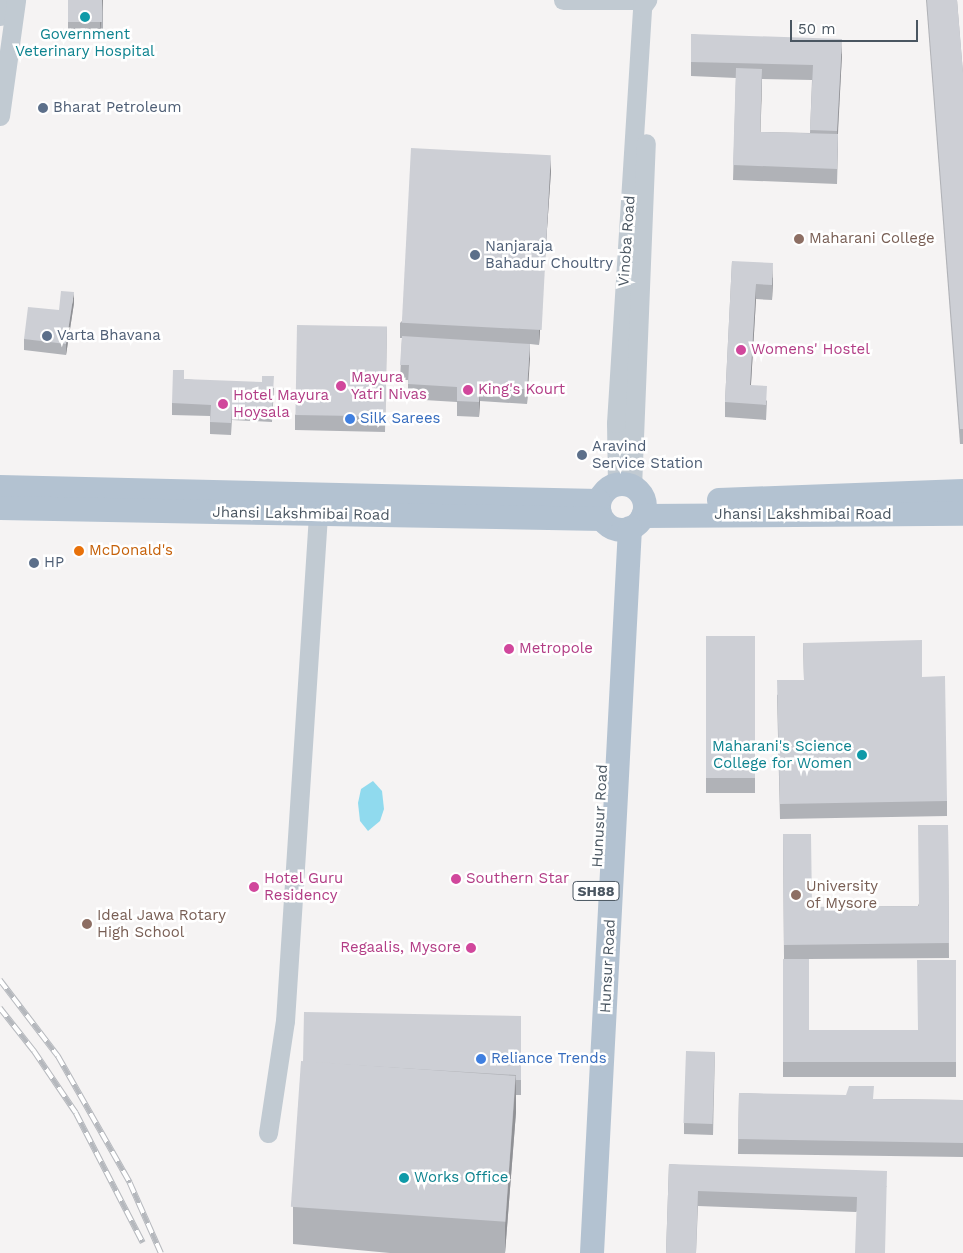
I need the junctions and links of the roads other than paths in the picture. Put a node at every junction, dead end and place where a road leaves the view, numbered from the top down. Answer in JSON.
{"nodes":[{"id":1,"x":2,"y":0,"type":"edge"},
{"id":2,"x":16,"y":0,"type":"edge"},
{"id":3,"x":563,"y":0,"type":"edge"},
{"id":4,"x":638,"y":0,"type":"edge"},
{"id":5,"x":649,"y":0,"type":"edge"},
{"id":6,"x":0,"y":16,"type":"edge"},
{"id":7,"x":0,"y":111,"type":"edge"},
{"id":8,"x":0,"y":488,"type":"edge"},
{"id":9,"x":963,"y":491,"type":"edge"},
{"id":10,"x":0,"y":508,"type":"edge"},
{"id":11,"x":623,"y":508,"type":"junction"},
{"id":12,"x":963,"y":514,"type":"edge"},
{"id":13,"x":318,"y":515,"type":"junction"},
{"id":14,"x":268,"y":1133,"type":"dead end"},
{"id":15,"x":576,"y":1253,"type":"edge"},
{"id":16,"x":592,"y":1253,"type":"edge"}],
"edges":[{"from":1,"to":6,"type":"street"},
{"from":2,"to":7,"type":"street"},
{"from":3,"to":4,"type":"street"},
{"from":5,"to":11,"type":"street","name":"Vinoba Road"},
{"from":8,"to":11,"type":"main road","name":"Jhansi Lakshmibai Road"},
{"from":9,"to":11,"type":"main road","name":"Jhansi Lakshmibai Road"},
{"from":10,"to":13,"type":"main road","name":"Jhansi Lakshmibai Road"},
{"from":11,"to":12,"type":"main road","name":"Jhansi Lakshmibai Road"},
{"from":11,"to":13,"type":"main road","name":"Jhansi Lakshmibai Road"},
{"from":11,"to":15,"type":"main road","name":"Hunusur Road","number":"SH88"},
{"from":11,"to":16,"type":"main road","name":"Hunsur Road"},
{"from":13,"to":14,"type":"street"}]}
